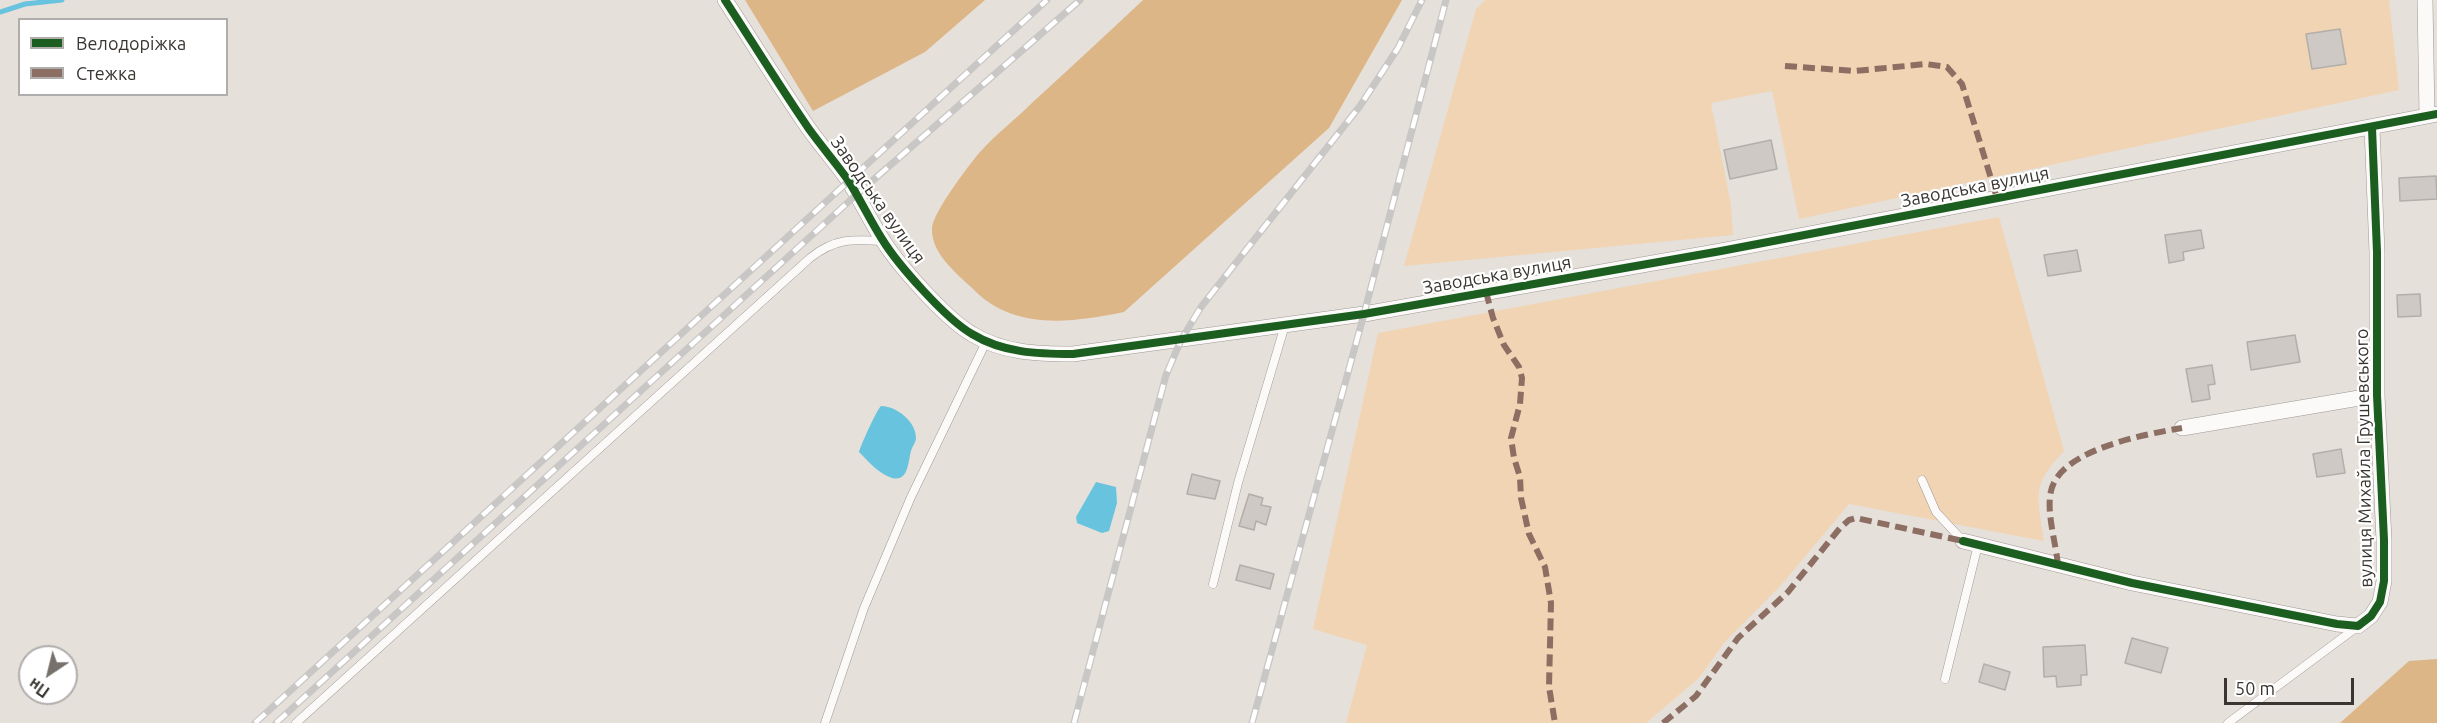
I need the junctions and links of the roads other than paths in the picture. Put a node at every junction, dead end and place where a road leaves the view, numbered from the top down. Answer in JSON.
{"nodes":[{"id":1,"x":725,"y":0,"type":"edge"},
{"id":2,"x":2425,"y":0,"type":"edge"},
{"id":3,"x":2432,"y":115,"type":"edge"},
{"id":4,"x":2372,"y":128,"type":"junction"},
{"id":5,"x":883,"y":241,"type":"junction"},
{"id":6,"x":1285,"y":325,"type":"junction"},
{"id":7,"x":986,"y":342,"type":"junction"},
{"id":8,"x":2377,"y":395,"type":"junction"},
{"id":9,"x":2182,"y":428,"type":"dead end"},
{"id":10,"x":1922,"y":480,"type":"dead end"},
{"id":11,"x":1963,"y":541,"type":"joint"},
{"id":12,"x":1978,"y":545,"type":"junction"},
{"id":13,"x":1214,"y":584,"type":"dead end"},
{"id":14,"x":2358,"y":626,"type":"junction"},
{"id":15,"x":1945,"y":679,"type":"dead end"},
{"id":16,"x":296,"y":723,"type":"edge"},
{"id":17,"x":825,"y":723,"type":"edge"},
{"id":18,"x":2228,"y":723,"type":"edge"}],
"edges":[{"from":1,"to":5,"type":"street","name":"Заводська вулиця"},
{"from":2,"to":3,"type":"street"},
{"from":3,"to":4,"type":"street","name":"Заводська вулиця"},
{"from":4,"to":6,"type":"street","name":"Заводська вулиця"},
{"from":4,"to":8,"type":"street","name":"вулиця Михайла Грушевського"},
{"from":5,"to":7,"type":"street","name":"Заводська вулиця"},
{"from":5,"to":16,"type":"lane"},
{"from":6,"to":7,"type":"street","name":"Заводська вулиця"},
{"from":6,"to":13,"type":"lane"},
{"from":7,"to":17,"type":"lane"},
{"from":8,"to":9,"type":"street","name":"вулиця Михайла Грушевського"},
{"from":8,"to":14,"type":"street","name":"вулиця Михайла Грушевського"},
{"from":10,"to":11,"type":"lane"},
{"from":11,"to":12,"type":"street"},
{"from":12,"to":14,"type":"street"},
{"from":12,"to":15,"type":"lane"},
{"from":14,"to":18,"type":"lane"}]}
